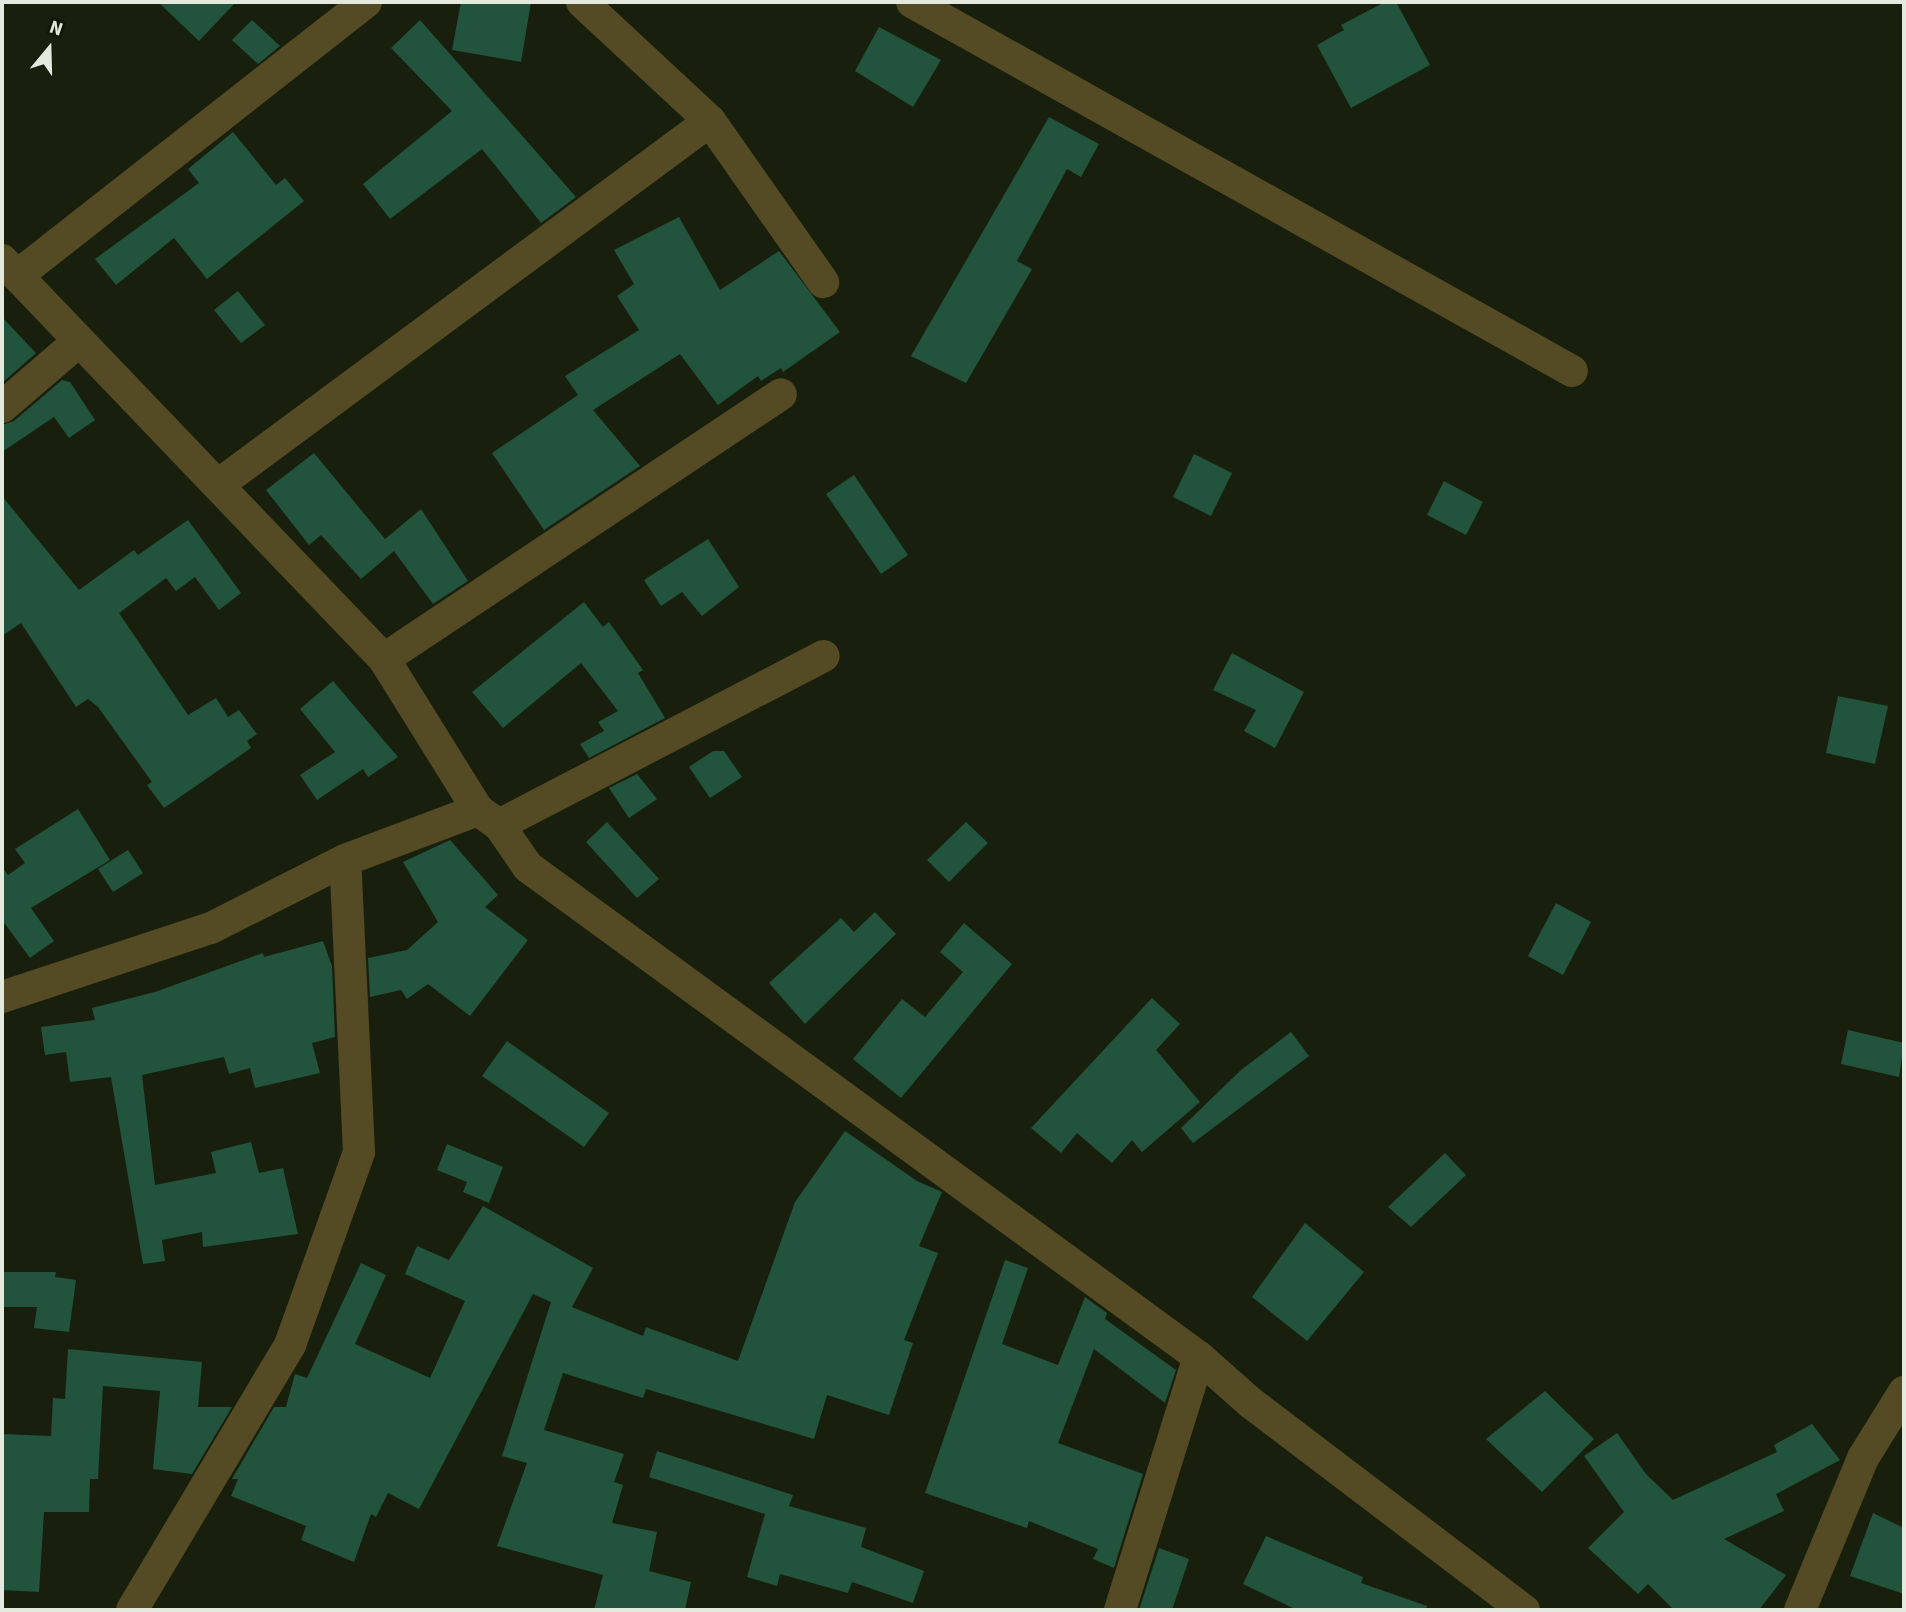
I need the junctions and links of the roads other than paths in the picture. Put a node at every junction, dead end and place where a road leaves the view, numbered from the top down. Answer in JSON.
{"nodes":[{"id":1,"x":366,"y":2,"type":"edge"},
{"id":2,"x":582,"y":2,"type":"edge"},
{"id":3,"x":912,"y":2,"type":"edge"},
{"id":4,"x":710,"y":121,"type":"junction"},
{"id":5,"x":10,"y":267,"type":"edge"},
{"id":6,"x":823,"y":282,"type":"dead end"},
{"id":7,"x":79,"y":341,"type":"junction"},
{"id":8,"x":1572,"y":371,"type":"dead end"},
{"id":9,"x":782,"y":394,"type":"dead end"},
{"id":10,"x":2,"y":407,"type":"edge"},
{"id":11,"x":218,"y":485,"type":"junction"},
{"id":12,"x":824,"y":656,"type":"dead end"},
{"id":13,"x":384,"y":659,"type":"junction"},
{"id":14,"x":489,"y":817,"type":"junction"},
{"id":15,"x":345,"y":860,"type":"junction"},
{"id":16,"x":2,"y":996,"type":"edge"},
{"id":17,"x":1199,"y":1357,"type":"junction"},
{"id":18,"x":1904,"y":1392,"type":"edge"},
{"id":19,"x":132,"y":1610,"type":"edge"},
{"id":20,"x":1119,"y":1610,"type":"edge"},
{"id":21,"x":1524,"y":1610,"type":"edge"},
{"id":22,"x":1800,"y":1610,"type":"edge"}],
"edges":[{"from":1,"to":5,"type":"street"},
{"from":2,"to":4,"type":"street"},
{"from":3,"to":8,"type":"street"},
{"from":4,"to":6,"type":"street"},
{"from":4,"to":11,"type":"street"},
{"from":5,"to":7,"type":"street"},
{"from":7,"to":10,"type":"street"},
{"from":7,"to":11,"type":"street"},
{"from":9,"to":13,"type":"street"},
{"from":11,"to":13,"type":"street"},
{"from":12,"to":14,"type":"street"},
{"from":13,"to":14,"type":"street"},
{"from":14,"to":15,"type":"street"},
{"from":14,"to":17,"type":"street"},
{"from":15,"to":16,"type":"street"},
{"from":15,"to":19,"type":"street"},
{"from":17,"to":20,"type":"street"},
{"from":17,"to":21,"type":"street"},
{"from":18,"to":22,"type":"street"}]}
